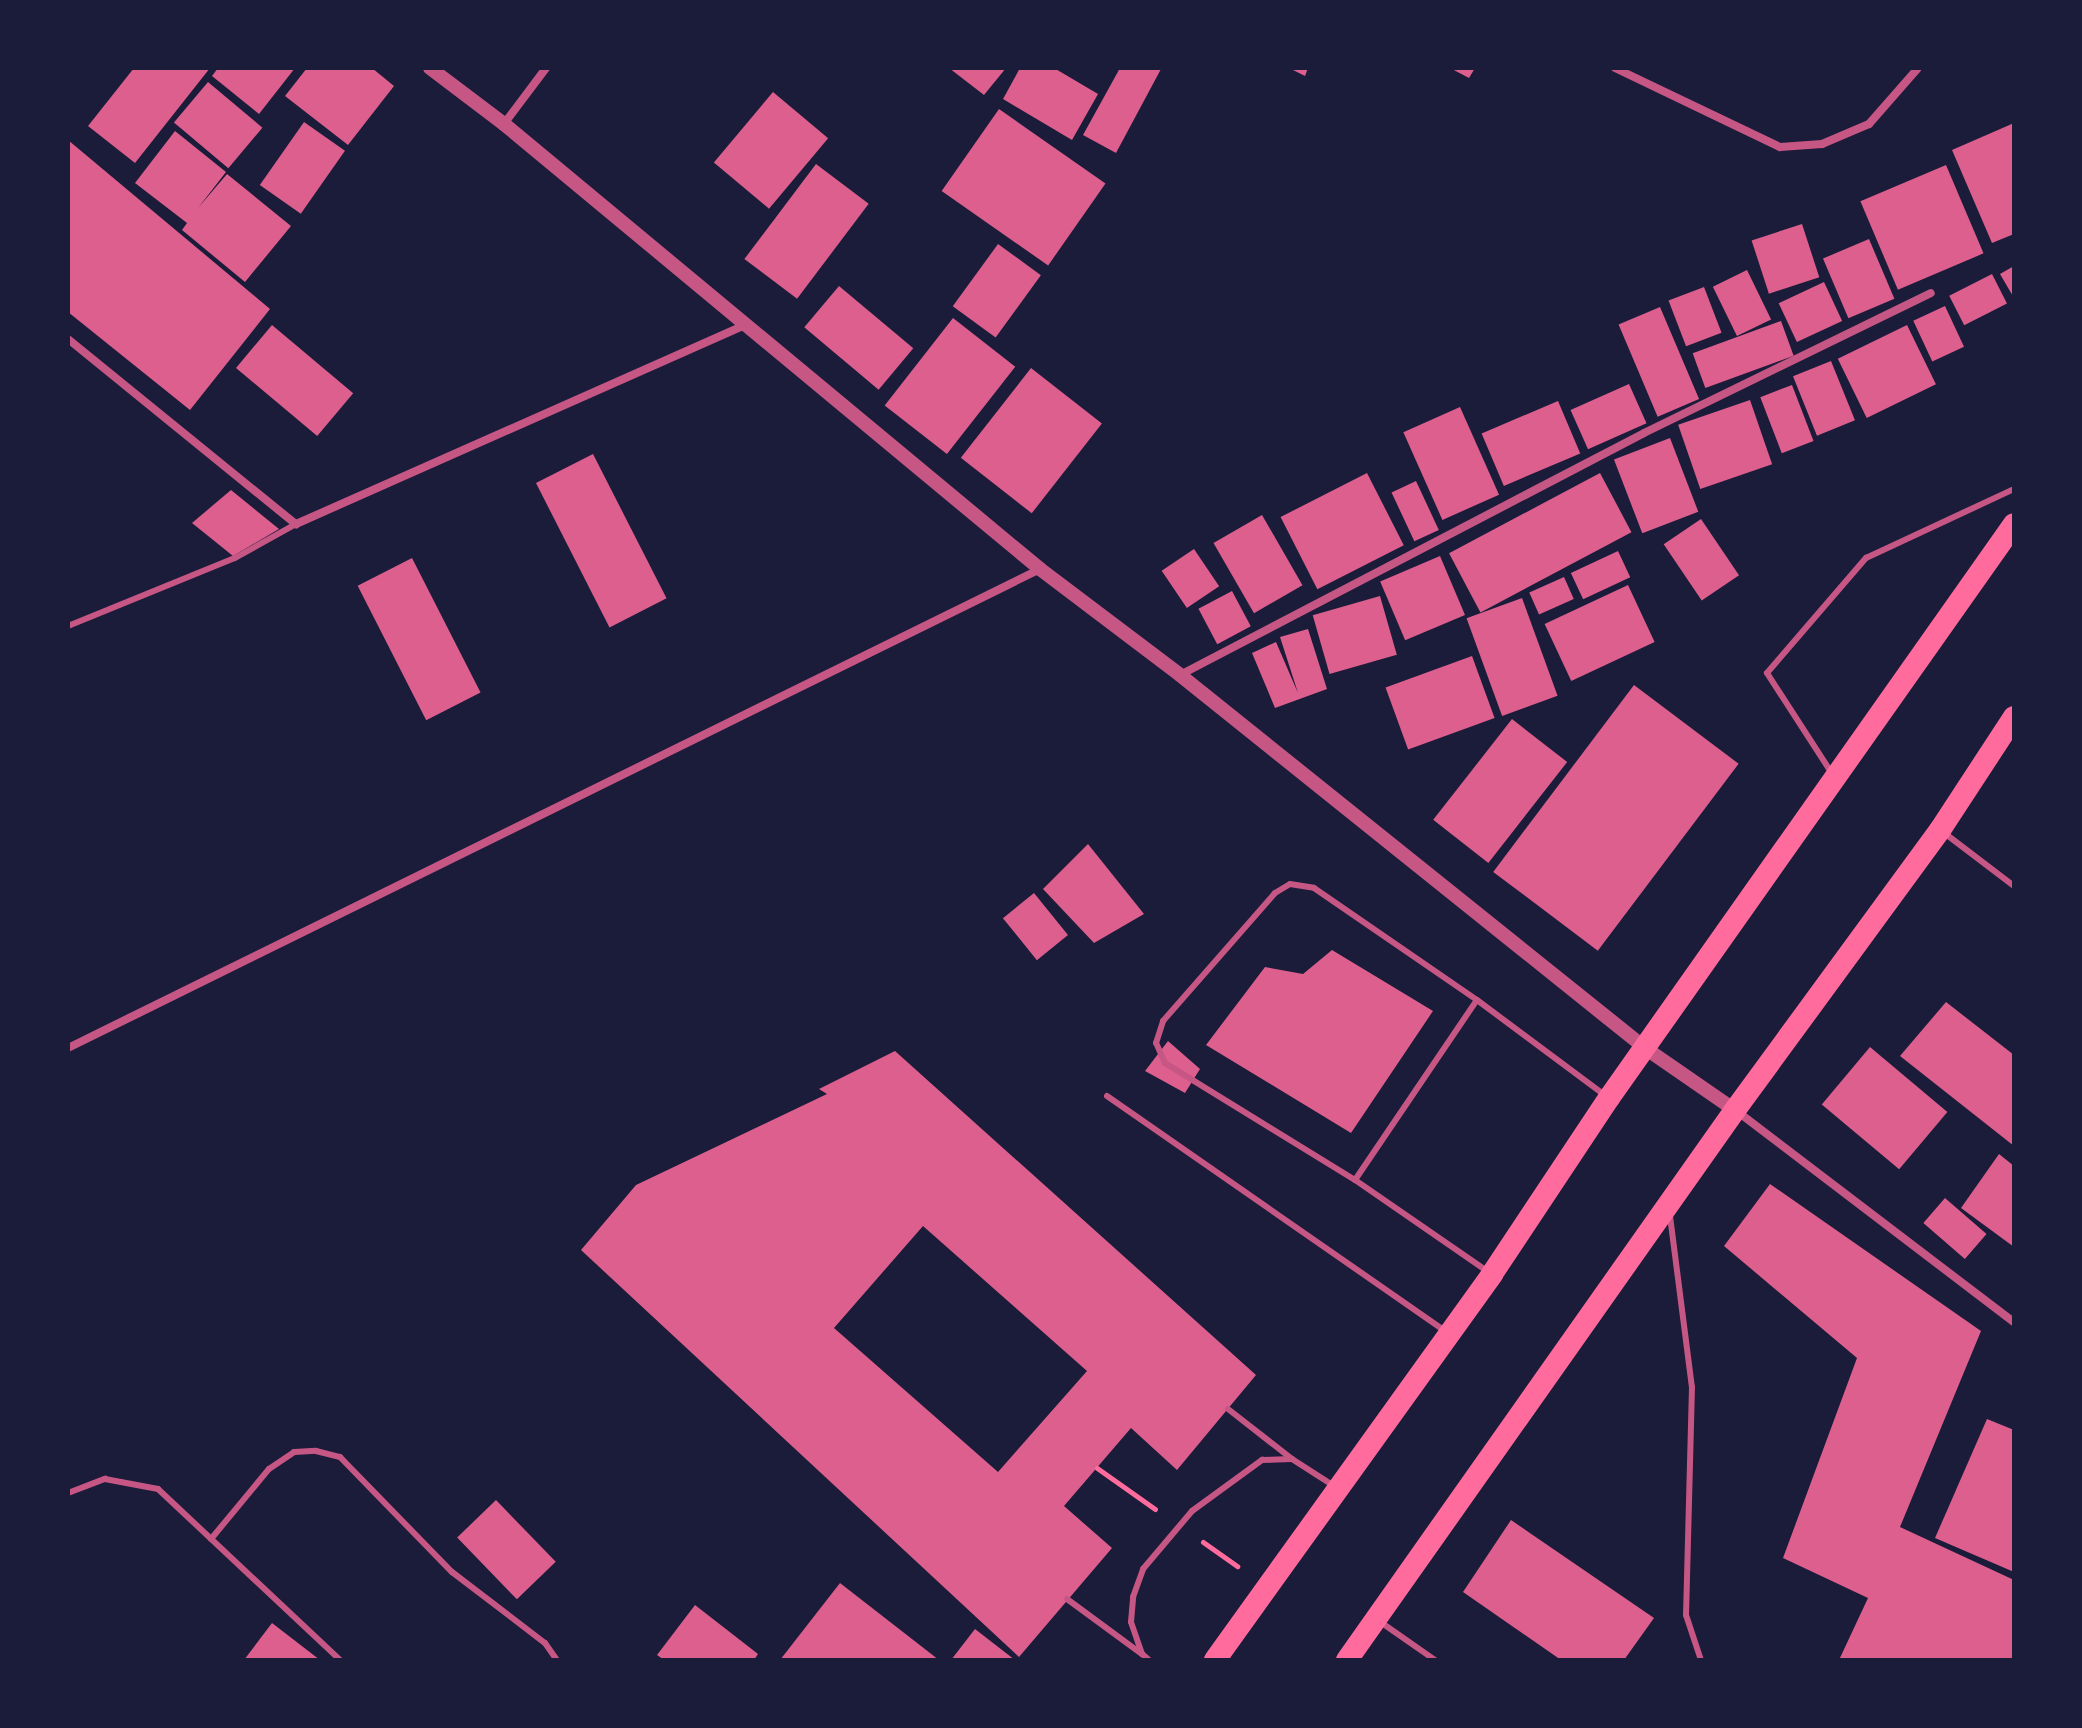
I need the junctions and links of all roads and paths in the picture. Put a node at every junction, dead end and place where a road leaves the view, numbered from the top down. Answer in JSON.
{"nodes":[{"id":1,"x":430,"y":68,"type":"edge"},
{"id":2,"x":546,"y":68,"type":"edge"},
{"id":3,"x":1615,"y":68,"type":"edge"},
{"id":4,"x":1918,"y":68,"type":"edge"},
{"id":5,"x":504,"y":124,"type":"junction"},
{"id":6,"x":1931,"y":293,"type":"dead end"},
{"id":7,"x":748,"y":324,"type":"junction"},
{"id":8,"x":68,"y":339,"type":"edge"},
{"id":9,"x":2014,"y":489,"type":"edge"},
{"id":10,"x":296,"y":524,"type":"junction"},
{"id":11,"x":2014,"y":524,"type":"edge"},
{"id":12,"x":1040,"y":569,"type":"junction"},
{"id":13,"x":68,"y":626,"type":"edge"},
{"id":14,"x":1180,"y":675,"type":"junction"},
{"id":15,"x":2014,"y":717,"type":"edge"},
{"id":16,"x":1834,"y":778,"type":"junction"},
{"id":17,"x":1940,"y":830,"type":"junction"},
{"id":18,"x":2014,"y":886,"type":"edge"},
{"id":19,"x":1477,"y":1000,"type":"junction"},
{"id":20,"x":68,"y":1048,"type":"edge"},
{"id":21,"x":1645,"y":1048,"type":"junction"},
{"id":22,"x":1107,"y":1096,"type":"dead end"},
{"id":23,"x":1609,"y":1098,"type":"junction"},
{"id":24,"x":1735,"y":1110,"type":"junction"},
{"id":25,"x":1355,"y":1180,"type":"junction"},
{"id":26,"x":1669,"y":1208,"type":"junction"},
{"id":27,"x":1492,"y":1274,"type":"junction"},
{"id":28,"x":2014,"y":1322,"type":"edge"},
{"id":29,"x":1449,"y":1334,"type":"junction"},
{"id":30,"x":1228,"y":1409,"type":"dead end"},
{"id":31,"x":1292,"y":1459,"type":"junction"},
{"id":32,"x":1337,"y":1487,"type":"junction"},
{"id":33,"x":68,"y":1493,"type":"edge"},
{"id":34,"x":211,"y":1539,"type":"junction"},
{"id":35,"x":1067,"y":1599,"type":"dead end"},
{"id":36,"x":1376,"y":1619,"type":"junction"},
{"id":37,"x":1142,"y":1654,"type":"junction"},
{"id":38,"x":340,"y":1660,"type":"edge"},
{"id":39,"x":557,"y":1660,"type":"edge"},
{"id":40,"x":1149,"y":1660,"type":"edge"},
{"id":41,"x":1215,"y":1660,"type":"edge"},
{"id":42,"x":1347,"y":1660,"type":"edge"},
{"id":43,"x":1435,"y":1660,"type":"edge"},
{"id":44,"x":1701,"y":1660,"type":"edge"}],
"edges":[{"from":1,"to":5,"type":"street"},
{"from":2,"to":5,"type":"street"},
{"from":3,"to":4,"type":"street"},
{"from":5,"to":7,"type":"street"},
{"from":6,"to":14,"type":"street"},
{"from":7,"to":10,"type":"street"},
{"from":7,"to":12,"type":"street"},
{"from":8,"to":10,"type":"street"},
{"from":9,"to":16,"type":"lane"},
{"from":10,"to":13,"type":"lane"},
{"from":11,"to":16,"type":"highway"},
{"from":12,"to":14,"type":"street"},
{"from":12,"to":20,"type":"street"},
{"from":14,"to":21,"type":"street"},
{"from":15,"to":17,"type":"highway"},
{"from":16,"to":21,"type":"highway"},
{"from":17,"to":18,"type":"lane"},
{"from":17,"to":24,"type":"highway"},
{"from":19,"to":23,"type":"lane"},
{"from":19,"to":25,"type":"lane"},
{"from":19,"to":25,"type":"lane"},
{"from":21,"to":23,"type":"highway"},
{"from":21,"to":24,"type":"street"},
{"from":22,"to":29,"type":"lane"},
{"from":23,"to":27,"type":"highway"},
{"from":24,"to":26,"type":"highway"},
{"from":24,"to":28,"type":"street"},
{"from":25,"to":27,"type":"lane"},
{"from":26,"to":36,"type":"highway"},
{"from":26,"to":44,"type":"lane"},
{"from":27,"to":29,"type":"highway"},
{"from":29,"to":32,"type":"highway"},
{"from":30,"to":31,"type":"lane"},
{"from":31,"to":32,"type":"lane"},
{"from":31,"to":37,"type":"lane"},
{"from":32,"to":41,"type":"highway"},
{"from":33,"to":34,"type":"lane"},
{"from":34,"to":38,"type":"lane"},
{"from":34,"to":39,"type":"lane"},
{"from":35,"to":37,"type":"lane"},
{"from":36,"to":42,"type":"highway"},
{"from":36,"to":43,"type":"lane"},
{"from":37,"to":40,"type":"lane"}]}
